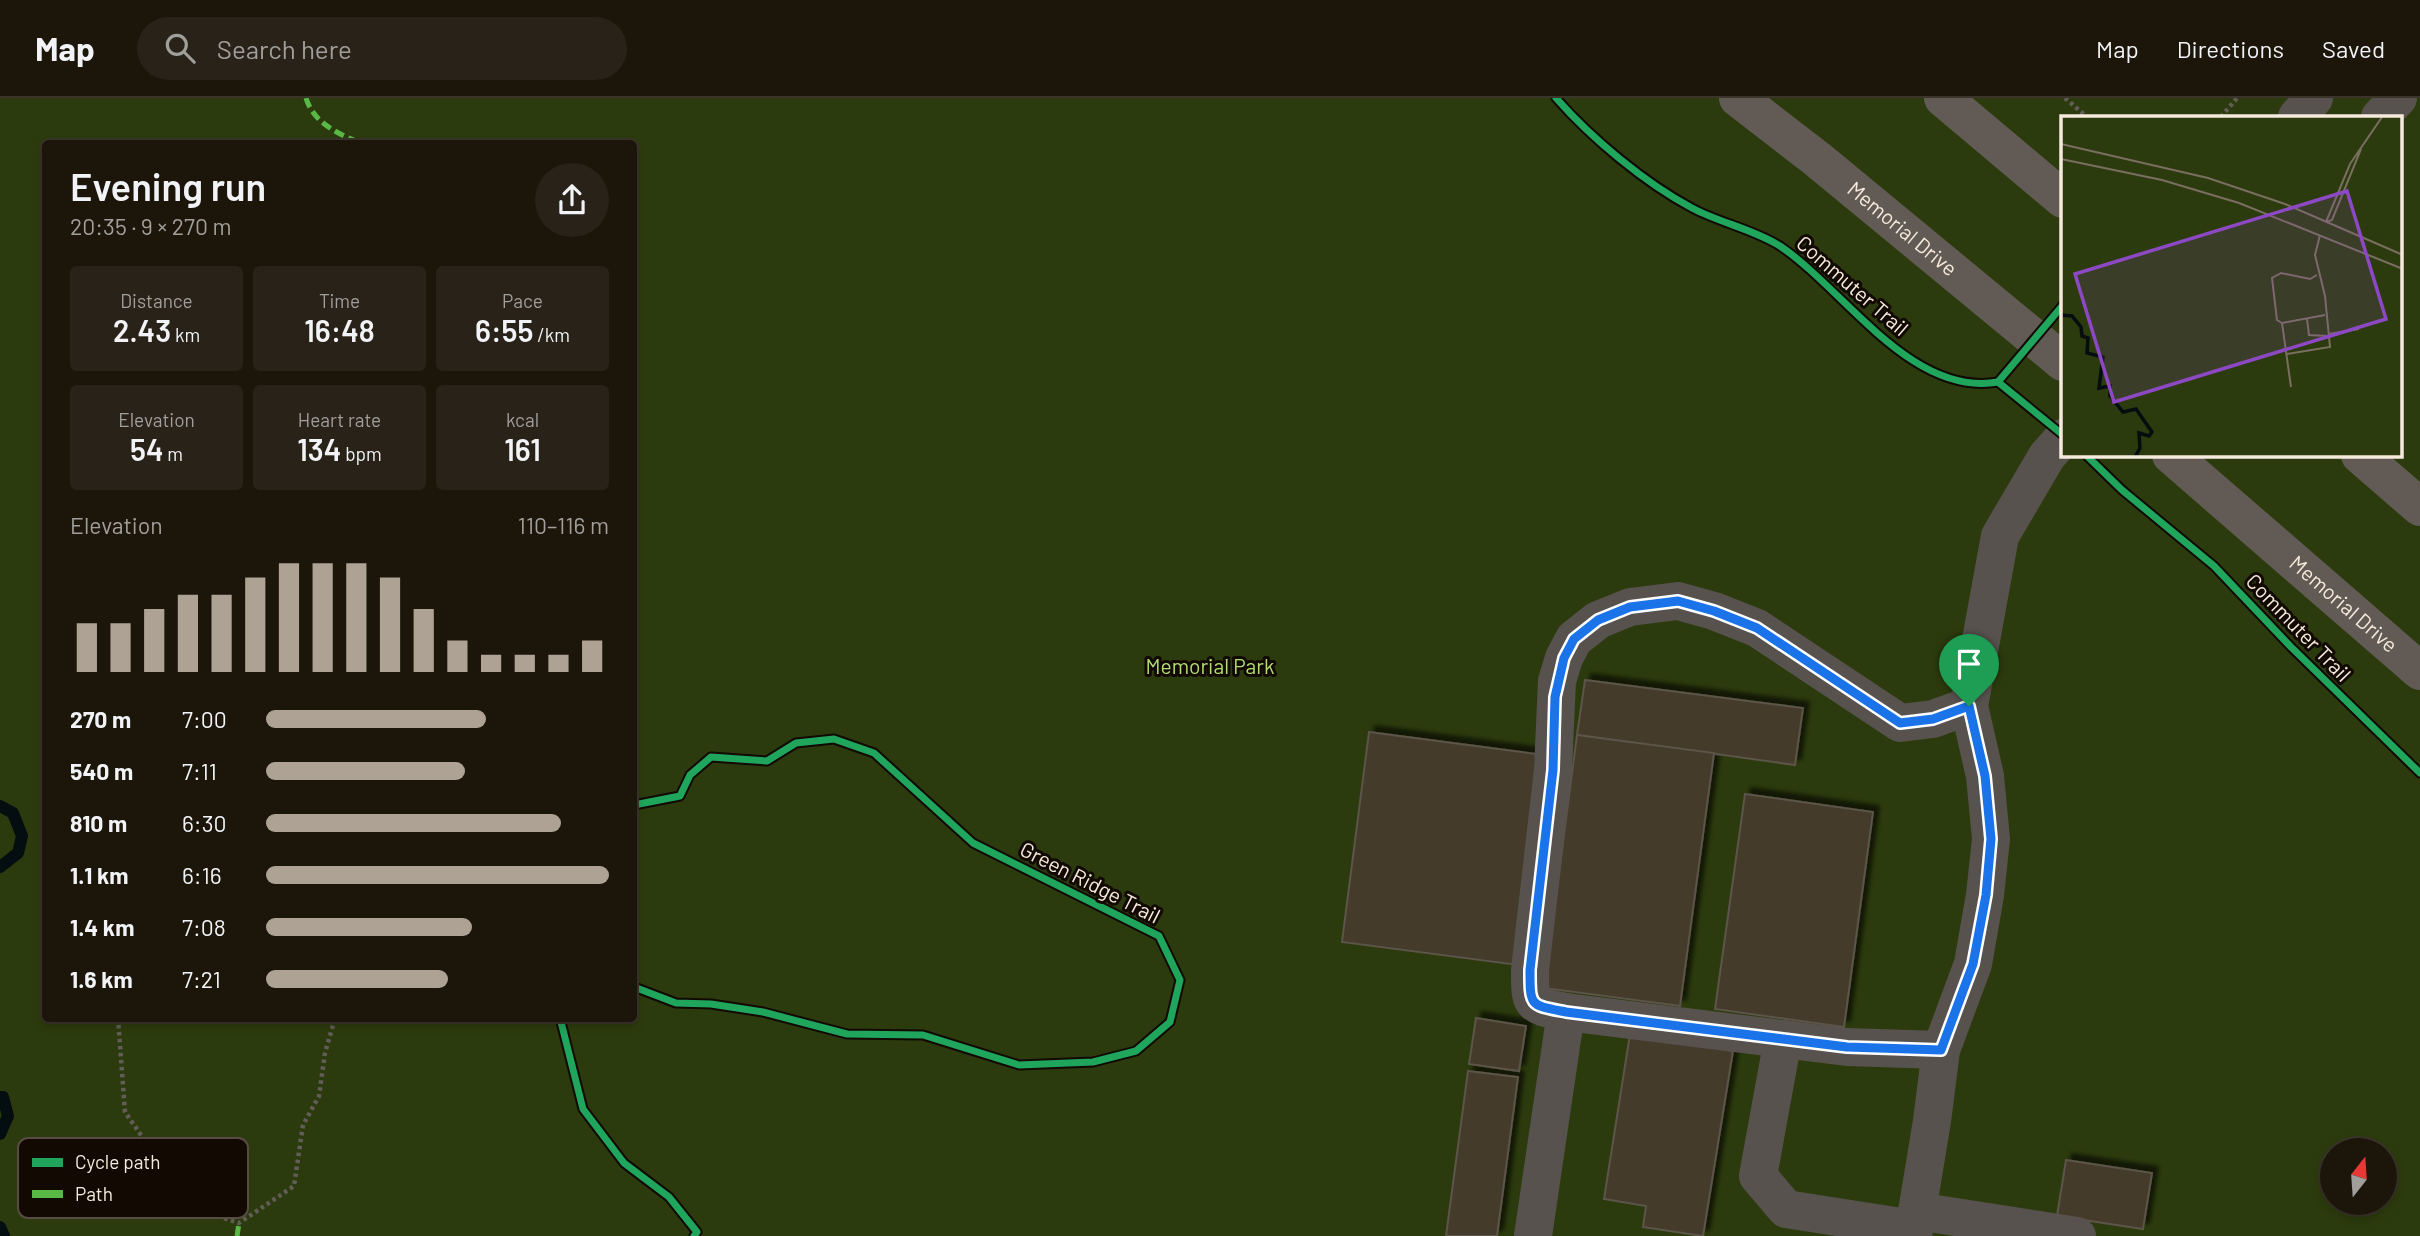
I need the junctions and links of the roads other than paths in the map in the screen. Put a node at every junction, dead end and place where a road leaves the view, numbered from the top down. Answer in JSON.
{"nodes":[{"id":1,"x":1738,"y":98,"type":"edge"},
{"id":2,"x":1943,"y":98,"type":"edge"},
{"id":3,"x":2314,"y":98,"type":"edge"},
{"id":4,"x":2398,"y":98,"type":"edge"},
{"id":5,"x":2298,"y":116,"type":"edge"},
{"id":6,"x":2382,"y":116,"type":"edge"},
{"id":7,"x":2061,"y":197,"type":"edge"},
{"id":8,"x":2061,"y":360,"type":"edge"},
{"id":9,"x":2061,"y":440,"type":"edge"},
{"id":10,"x":2173,"y":457,"type":"edge"},
{"id":11,"x":2362,"y":457,"type":"edge"},
{"id":12,"x":2420,"y":507,"type":"edge"},
{"id":13,"x":2420,"y":671,"type":"edge"},
{"id":14,"x":1969,"y":706,"type":"junction"},
{"id":15,"x":1566,"y":1012,"type":"junction"},
{"id":16,"x":1783,"y":1039,"type":"junction"},
{"id":17,"x":1941,"y":1050,"type":"junction"},
{"id":18,"x":1915,"y":1225,"type":"edge"},
{"id":19,"x":1533,"y":1236,"type":"edge"},
{"id":20,"x":2077,"y":1236,"type":"edge"}],
"edges":[{"from":1,"to":8,"type":"main road","name":"Memorial Drive"},
{"from":2,"to":7,"type":"main road"},
{"from":3,"to":5,"type":"street"},
{"from":4,"to":6,"type":"street"},
{"from":9,"to":14,"type":"street"},
{"from":10,"to":13,"type":"main road","name":"Memorial Drive"},
{"from":11,"to":12,"type":"main road"},
{"from":14,"to":15,"type":"street"},
{"from":14,"to":17,"type":"street"},
{"from":15,"to":16,"type":"street"},
{"from":15,"to":19,"type":"street"},
{"from":16,"to":17,"type":"street"},
{"from":16,"to":18,"type":"street"},
{"from":17,"to":18,"type":"street"},
{"from":18,"to":20,"type":"street"}]}
